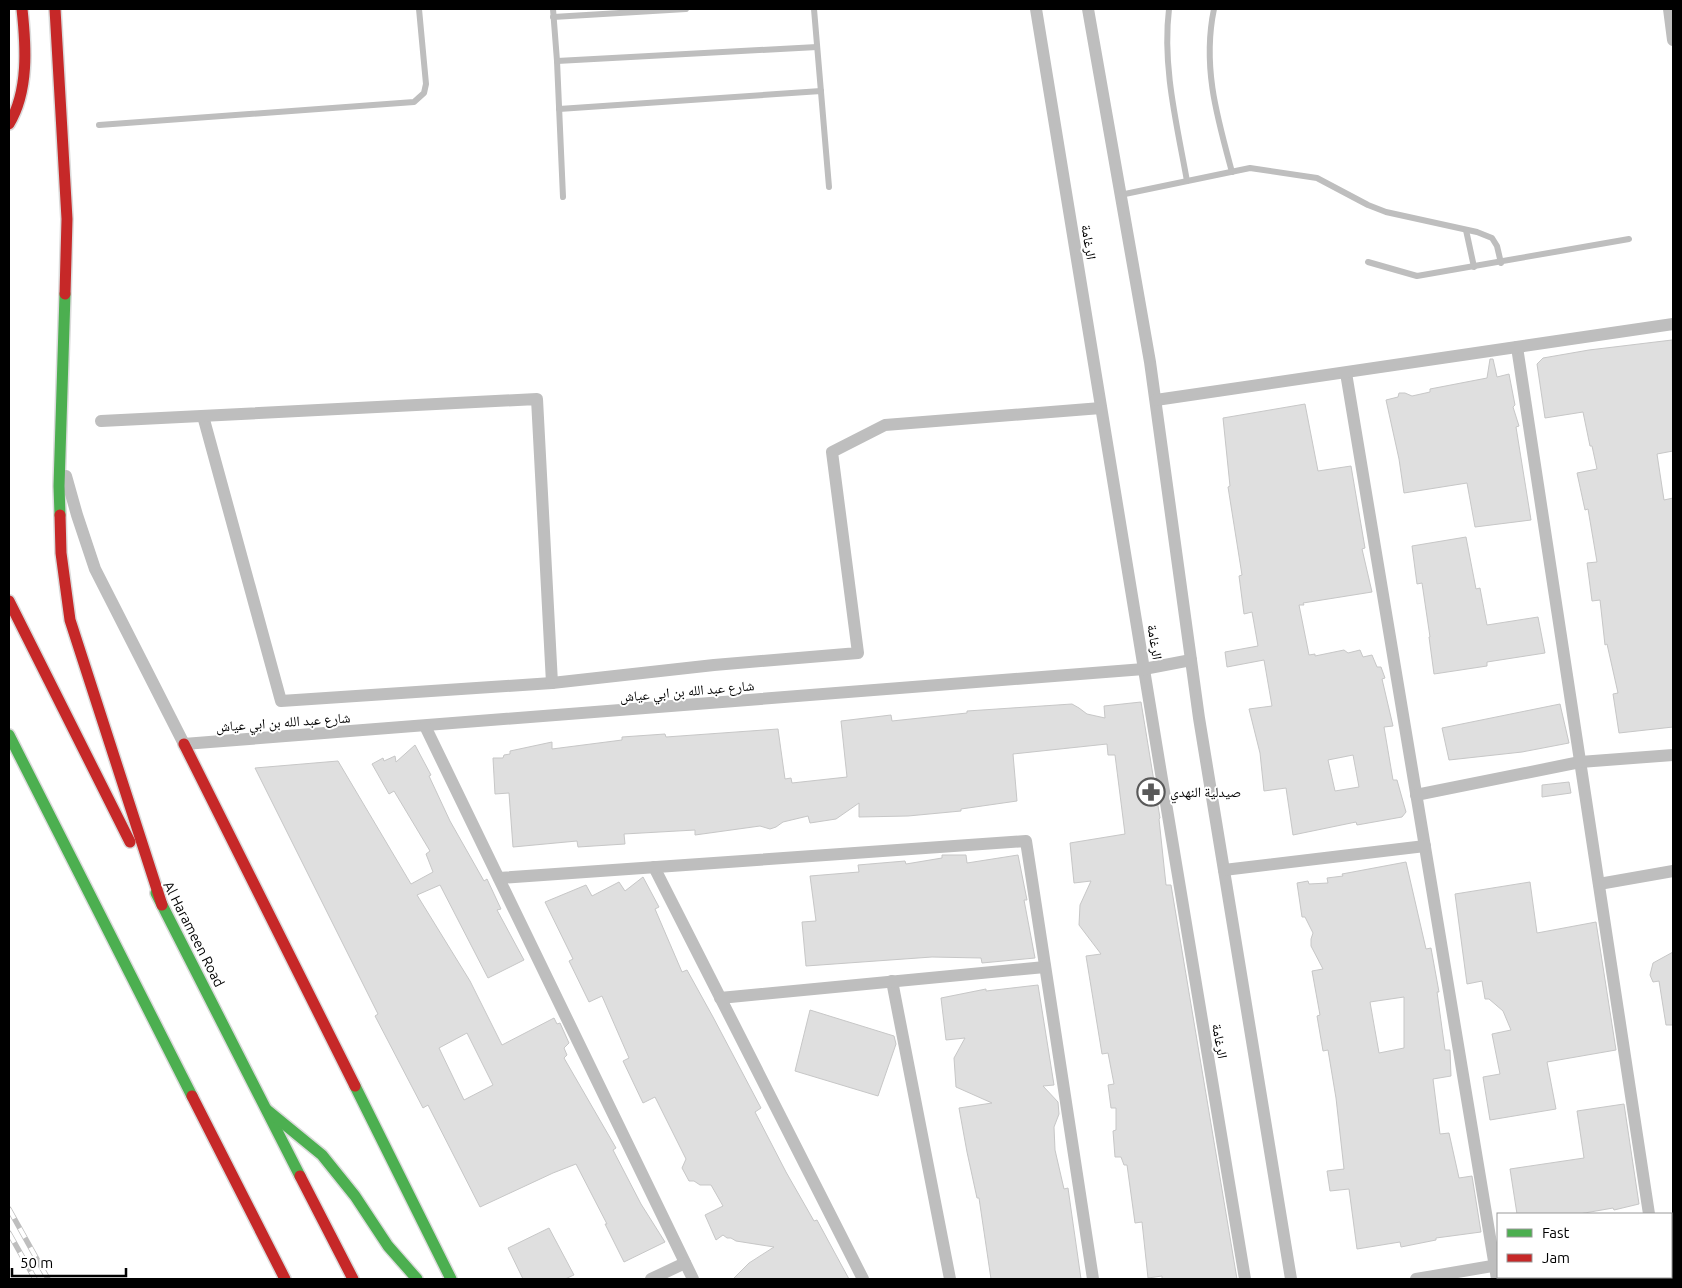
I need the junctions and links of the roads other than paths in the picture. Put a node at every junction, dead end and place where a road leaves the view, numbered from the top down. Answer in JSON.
{"nodes":[{"id":1,"x":22,"y":9,"type":"edge"},
{"id":2,"x":55,"y":9,"type":"edge"},
{"id":3,"x":419,"y":9,"type":"edge"},
{"id":4,"x":553,"y":9,"type":"edge"},
{"id":5,"x":686,"y":9,"type":"edge"},
{"id":6,"x":814,"y":9,"type":"edge"},
{"id":7,"x":1036,"y":9,"type":"edge"},
{"id":8,"x":1088,"y":9,"type":"edge"},
{"id":9,"x":1169,"y":9,"type":"edge"},
{"id":10,"x":1214,"y":9,"type":"edge"},
{"id":11,"x":1669,"y":9,"type":"edge"},
{"id":12,"x":554,"y":17,"type":"junction"},
{"id":13,"x":1673,"y":40,"type":"edge"},
{"id":14,"x":817,"y":47,"type":"junction"},
{"id":15,"x":557,"y":61,"type":"junction"},
{"id":16,"x":821,"y":92,"type":"junction"},
{"id":17,"x":559,"y":109,"type":"junction"},
{"id":18,"x":9,"y":124,"type":"edge"},
{"id":19,"x":99,"y":124,"type":"dead end"},
{"id":20,"x":1232,"y":172,"type":"junction"},
{"id":21,"x":1187,"y":181,"type":"junction"},
{"id":22,"x":828,"y":187,"type":"dead end"},
{"id":23,"x":1120,"y":195,"type":"junction"},
{"id":24,"x":563,"y":196,"type":"dead end"},
{"id":25,"x":1466,"y":230,"type":"junction"},
{"id":26,"x":1629,"y":239,"type":"dead end"},
{"id":27,"x":1368,"y":262,"type":"dead end"},
{"id":28,"x":1501,"y":263,"type":"junction"},
{"id":29,"x":1474,"y":267,"type":"junction"},
{"id":30,"x":1673,"y":324,"type":"edge"},
{"id":31,"x":1517,"y":347,"type":"junction"},
{"id":32,"x":1346,"y":373,"type":"junction"},
{"id":33,"x":1156,"y":400,"type":"junction"},
{"id":34,"x":1101,"y":408,"type":"junction"},
{"id":35,"x":203,"y":416,"type":"junction"},
{"id":36,"x":101,"y":421,"type":"dead end"},
{"id":37,"x":60,"y":451,"type":"junction"},
{"id":38,"x":9,"y":601,"type":"edge"},
{"id":39,"x":1191,"y":660,"type":"junction"},
{"id":40,"x":1144,"y":669,"type":"junction"},
{"id":41,"x":552,"y":683,"type":"junction"},
{"id":42,"x":426,"y":726,"type":"junction"},
{"id":43,"x":9,"y":735,"type":"edge"},
{"id":44,"x":184,"y":744,"type":"junction"},
{"id":45,"x":1673,"y":755,"type":"edge"},
{"id":46,"x":9,"y":758,"type":"edge"},
{"id":47,"x":1580,"y":762,"type":"junction"},
{"id":48,"x":1416,"y":795,"type":"junction"},
{"id":49,"x":42,"y":800,"type":"junction"},
{"id":50,"x":1425,"y":846,"type":"junction"},
{"id":51,"x":654,"y":867,"type":"junction"},
{"id":52,"x":1224,"y":870,"type":"junction"},
{"id":53,"x":1673,"y":872,"type":"edge"},
{"id":54,"x":499,"y":878,"type":"junction"},
{"id":55,"x":1599,"y":884,"type":"junction"},
{"id":56,"x":162,"y":905,"type":"junction"},
{"id":57,"x":1045,"y":967,"type":"junction"},
{"id":58,"x":892,"y":981,"type":"junction"},
{"id":59,"x":720,"y":998,"type":"junction"},
{"id":60,"x":266,"y":1109,"type":"junction"},
{"id":61,"x":1649,"y":1213,"type":"edge"},
{"id":62,"x":685,"y":1262,"type":"junction"},
{"id":63,"x":1496,"y":1266,"type":"edge"},
{"id":64,"x":285,"y":1279,"type":"edge"},
{"id":65,"x":353,"y":1279,"type":"edge"},
{"id":66,"x":417,"y":1279,"type":"edge"},
{"id":67,"x":451,"y":1279,"type":"edge"},
{"id":68,"x":651,"y":1279,"type":"edge"},
{"id":69,"x":693,"y":1279,"type":"edge"},
{"id":70,"x":863,"y":1279,"type":"edge"},
{"id":71,"x":950,"y":1279,"type":"edge"},
{"id":72,"x":1093,"y":1279,"type":"edge"},
{"id":73,"x":1245,"y":1279,"type":"edge"},
{"id":74,"x":1291,"y":1279,"type":"edge"},
{"id":75,"x":1416,"y":1279,"type":"edge"},
{"id":76,"x":1497,"y":1279,"type":"edge"}],
"edges":[{"from":1,"to":18,"type":"main road"},
{"from":2,"to":37,"type":"main road"},
{"from":3,"to":19,"type":"lane"},
{"from":4,"to":12,"type":"lane"},
{"from":5,"to":12,"type":"lane"},
{"from":6,"to":14,"type":"lane"},
{"from":7,"to":34,"type":"street","name":"الرغامة"},
{"from":8,"to":23,"type":"street"},
{"from":9,"to":21,"type":"lane"},
{"from":10,"to":20,"type":"lane"},
{"from":11,"to":13,"type":"street"},
{"from":12,"to":15,"type":"lane"},
{"from":14,"to":15,"type":"lane"},
{"from":14,"to":16,"type":"lane"},
{"from":15,"to":17,"type":"lane"},
{"from":16,"to":17,"type":"lane"},
{"from":16,"to":22,"type":"lane"},
{"from":17,"to":24,"type":"lane"},
{"from":20,"to":21,"type":"lane"},
{"from":20,"to":25,"type":"lane"},
{"from":21,"to":23,"type":"lane"},
{"from":23,"to":33,"type":"street"},
{"from":25,"to":28,"type":"lane"},
{"from":25,"to":29,"type":"lane"},
{"from":26,"to":28,"type":"lane"},
{"from":27,"to":29,"type":"lane"},
{"from":28,"to":29,"type":"lane"},
{"from":30,"to":31,"type":"street"},
{"from":31,"to":32,"type":"street"},
{"from":31,"to":47,"type":"street"},
{"from":32,"to":33,"type":"street"},
{"from":32,"to":48,"type":"street"},
{"from":33,"to":39,"type":"street"},
{"from":34,"to":40,"type":"street","name":"الرغامة"},
{"from":34,"to":41,"type":"street"},
{"from":35,"to":36,"type":"street"},
{"from":35,"to":41,"type":"street"},
{"from":35,"to":41,"type":"street"},
{"from":37,"to":44,"type":"street"},
{"from":37,"to":56,"type":"main road"},
{"from":38,"to":56,"type":"main road","name":"Al Harameen Road"},
{"from":39,"to":40,"type":"street","name":"شارع عبد الله بن ابي عياش"},
{"from":39,"to":52,"type":"street"},
{"from":40,"to":42,"type":"street","name":"شارع عبد الله بن ابي عياش"},
{"from":40,"to":73,"type":"street","name":"الرغامة"},
{"from":42,"to":44,"type":"street","name":"شارع عبد الله بن ابي عياش"},
{"from":42,"to":54,"type":"street"},
{"from":43,"to":49,"type":"main road"},
{"from":44,"to":67,"type":"main road"},
{"from":45,"to":47,"type":"street"},
{"from":46,"to":49,"type":"main road"},
{"from":47,"to":48,"type":"street"},
{"from":47,"to":55,"type":"street"},
{"from":48,"to":50,"type":"street"},
{"from":49,"to":64,"type":"main road"},
{"from":50,"to":52,"type":"street"},
{"from":50,"to":63,"type":"street"},
{"from":51,"to":54,"type":"street"},
{"from":51,"to":57,"type":"street"},
{"from":51,"to":59,"type":"street"},
{"from":52,"to":74,"type":"street"},
{"from":53,"to":55,"type":"street"},
{"from":54,"to":62,"type":"street"},
{"from":55,"to":61,"type":"street"},
{"from":56,"to":60,"type":"main road","name":"Al Harameen Road"},
{"from":57,"to":58,"type":"street"},
{"from":57,"to":72,"type":"street"},
{"from":58,"to":59,"type":"street"},
{"from":58,"to":71,"type":"street"},
{"from":59,"to":70,"type":"street"},
{"from":60,"to":65,"type":"main road","name":"Al Harameen Road"},
{"from":60,"to":66,"type":"main road"},
{"from":62,"to":68,"type":"street"},
{"from":62,"to":69,"type":"street"},
{"from":63,"to":75,"type":"street"},
{"from":63,"to":76,"type":"street"}]}
